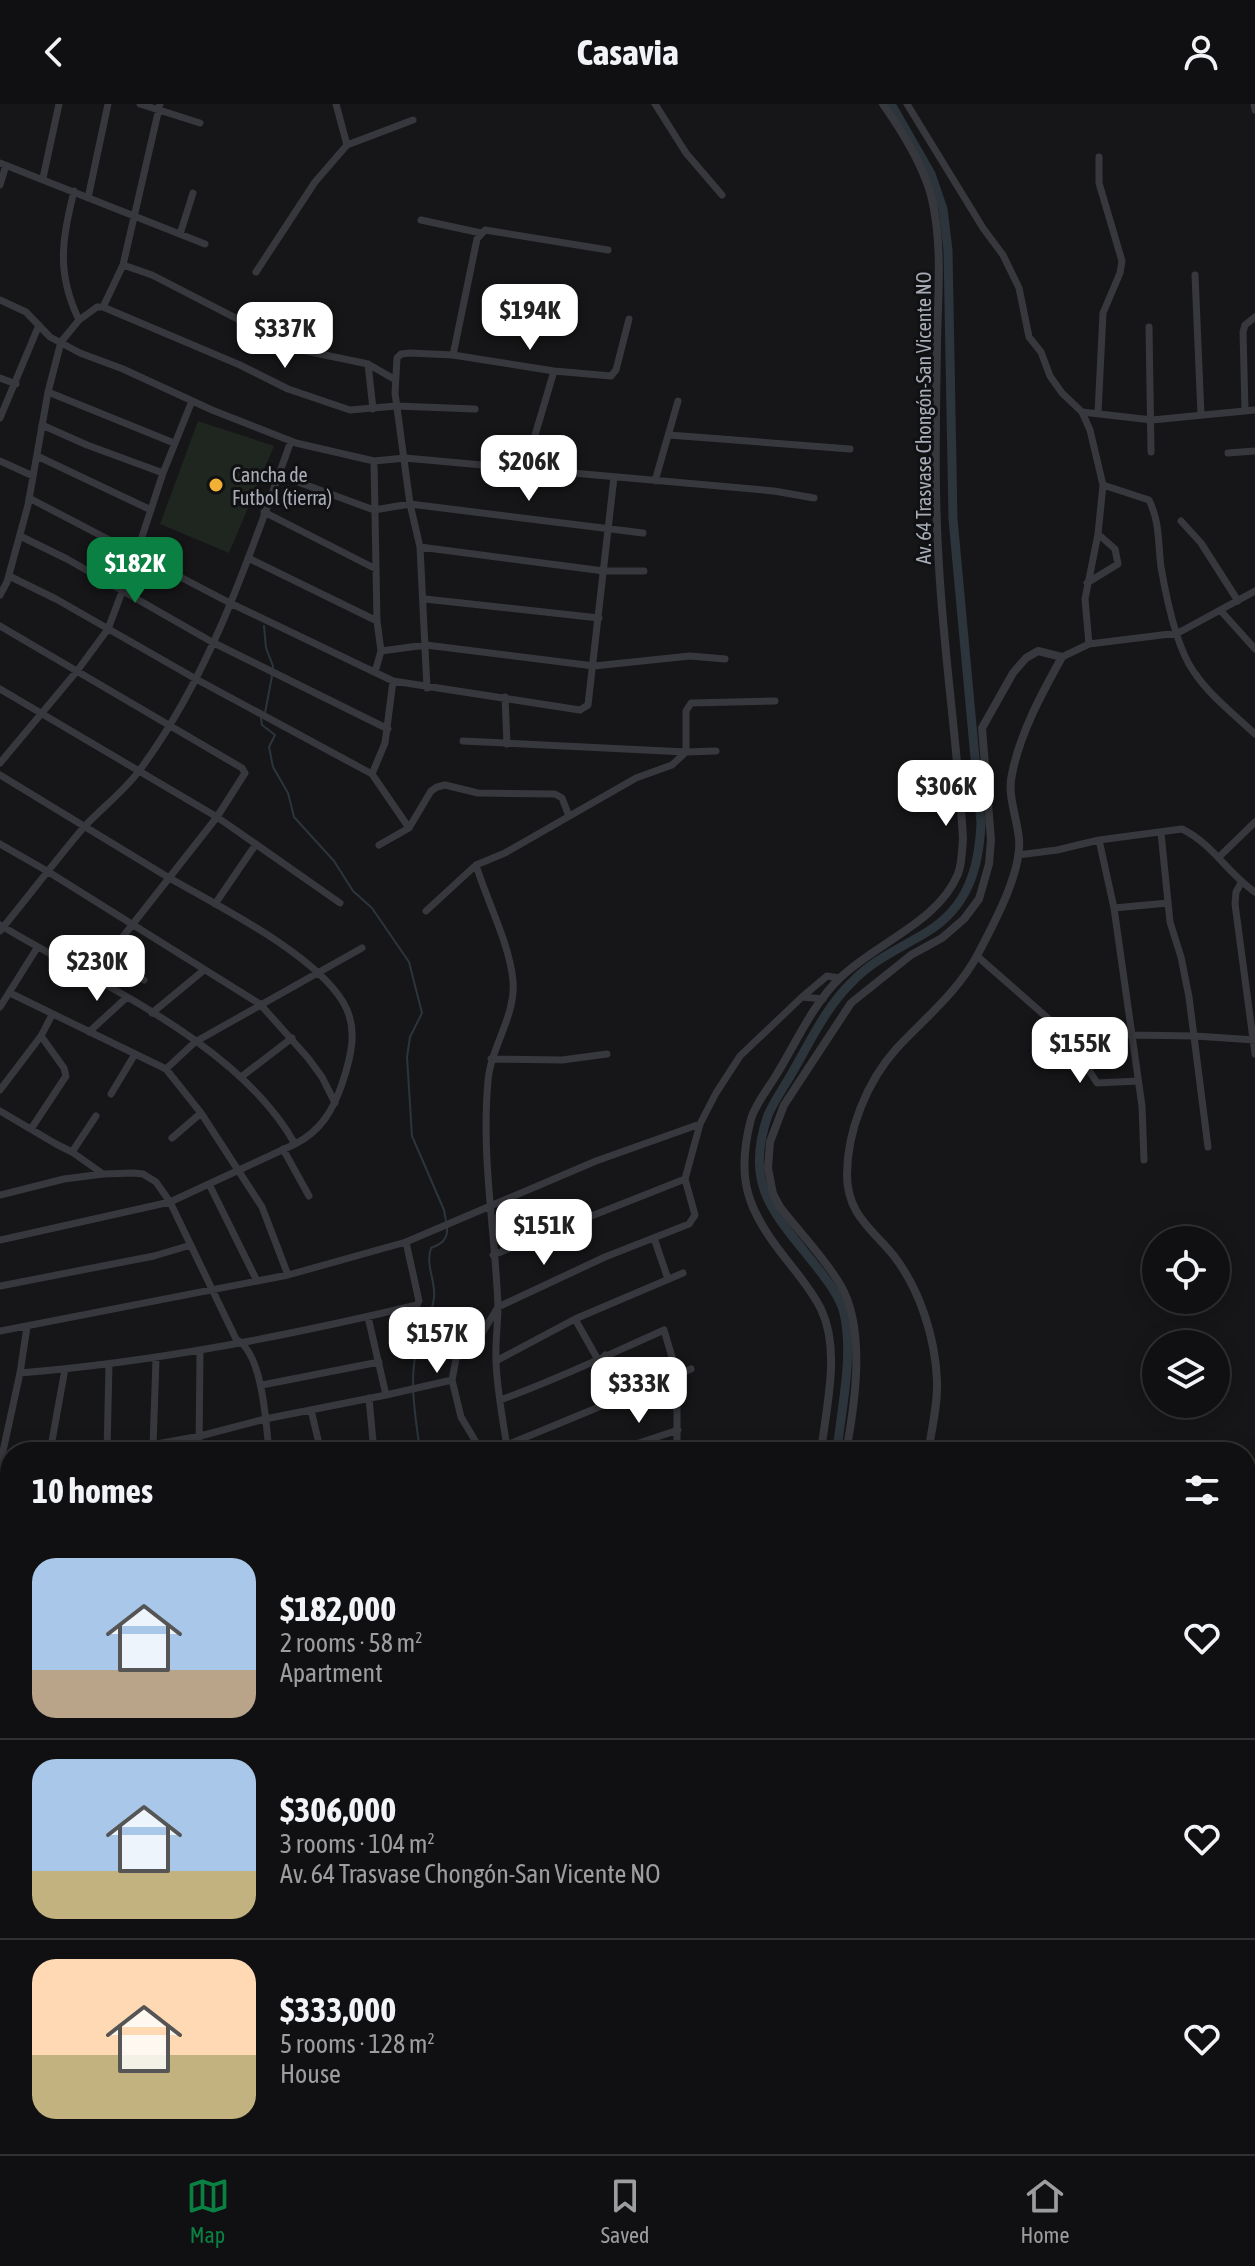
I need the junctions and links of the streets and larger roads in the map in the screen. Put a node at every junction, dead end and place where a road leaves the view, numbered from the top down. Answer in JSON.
{"nodes":[{"id":1,"x":59,"y":104,"type":"edge"},
{"id":2,"x":108,"y":104,"type":"edge"},
{"id":3,"x":140,"y":104,"type":"edge"},
{"id":4,"x":336,"y":104,"type":"edge"},
{"id":5,"x":655,"y":104,"type":"edge"},
{"id":6,"x":883,"y":104,"type":"edge"},
{"id":7,"x":907,"y":104,"type":"edge"},
{"id":8,"x":1254,"y":104,"type":"edge"},
{"id":9,"x":159,"y":107,"type":"edge"},
{"id":10,"x":1255,"y":110,"type":"edge"},
{"id":11,"x":413,"y":120,"type":"dead end"},
{"id":12,"x":200,"y":123,"type":"dead end"},
{"id":13,"x":347,"y":145,"type":"junction"},
{"id":14,"x":1099,"y":157,"type":"dead end"},
{"id":15,"x":3,"y":164,"type":"edge"},
{"id":16,"x":43,"y":178,"type":"junction"},
{"id":17,"x":0,"y":185,"type":"edge"},
{"id":18,"x":74,"y":191,"type":"junction"},
{"id":19,"x":193,"y":193,"type":"dead end"},
{"id":20,"x":722,"y":195,"type":"dead end"},
{"id":21,"x":88,"y":198,"type":"junction"},
{"id":22,"x":132,"y":215,"type":"junction"},
{"id":23,"x":421,"y":220,"type":"dead end"},
{"id":24,"x":481,"y":233,"type":"junction"},
{"id":25,"x":180,"y":234,"type":"junction"},
{"id":26,"x":205,"y":244,"type":"dead end"},
{"id":27,"x":608,"y":250,"type":"dead end"},
{"id":28,"x":123,"y":265,"type":"junction"},
{"id":29,"x":256,"y":272,"type":"dead end"},
{"id":30,"x":1195,"y":275,"type":"dead end"},
{"id":31,"x":0,"y":300,"type":"edge"},
{"id":32,"x":103,"y":307,"type":"junction"},
{"id":33,"x":1255,"y":317,"type":"edge"},
{"id":34,"x":629,"y":319,"type":"dead end"},
{"id":35,"x":79,"y":320,"type":"junction"},
{"id":36,"x":39,"y":325,"type":"junction"},
{"id":37,"x":1149,"y":327,"type":"dead end"},
{"id":38,"x":61,"y":342,"type":"junction"},
{"id":39,"x":453,"y":355,"type":"junction"},
{"id":40,"x":368,"y":364,"type":"junction"},
{"id":41,"x":554,"y":371,"type":"junction"},
{"id":42,"x":0,"y":378,"type":"edge"},
{"id":43,"x":394,"y":379,"type":"junction"},
{"id":44,"x":16,"y":384,"type":"junction"},
{"id":45,"x":48,"y":392,"type":"junction"},
{"id":46,"x":192,"y":401,"type":"junction"},
{"id":47,"x":678,"y":401,"type":"dead end"},
{"id":48,"x":396,"y":406,"type":"junction"},
{"id":49,"x":373,"y":409,"type":"junction"},
{"id":50,"x":475,"y":409,"type":"dead end"},
{"id":51,"x":1245,"y":410,"type":"junction"},
{"id":52,"x":1255,"y":410,"type":"edge"},
{"id":53,"x":1082,"y":412,"type":"junction"},
{"id":54,"x":1098,"y":413,"type":"junction"},
{"id":55,"x":1201,"y":415,"type":"junction"},
{"id":56,"x":0,"y":418,"type":"edge"},
{"id":57,"x":1152,"y":420,"type":"junction"},
{"id":58,"x":42,"y":425,"type":"junction"},
{"id":59,"x":669,"y":435,"type":"junction"},
{"id":60,"x":291,"y":441,"type":"junction"},
{"id":61,"x":174,"y":443,"type":"junction"},
{"id":62,"x":850,"y":449,"type":"dead end"},
{"id":63,"x":1255,"y":451,"type":"edge"},
{"id":64,"x":1151,"y":452,"type":"dead end"},
{"id":65,"x":1228,"y":453,"type":"dead end"},
{"id":66,"x":37,"y":456,"type":"junction"},
{"id":67,"x":405,"y":458,"type":"junction"},
{"id":68,"x":0,"y":461,"type":"edge"},
{"id":69,"x":374,"y":461,"type":"junction"},
{"id":70,"x":525,"y":469,"type":"junction"},
{"id":71,"x":163,"y":473,"type":"junction"},
{"id":72,"x":279,"y":475,"type":"junction"},
{"id":73,"x":33,"y":476,"type":"junction"},
{"id":74,"x":614,"y":477,"type":"junction"},
{"id":75,"x":655,"y":481,"type":"junction"},
{"id":76,"x":1103,"y":485,"type":"junction"},
{"id":77,"x":29,"y":498,"type":"junction"},
{"id":78,"x":814,"y":498,"type":"dead end"},
{"id":79,"x":410,"y":504,"type":"junction"},
{"id":80,"x":151,"y":510,"type":"junction"},
{"id":81,"x":374,"y":510,"type":"junction"},
{"id":82,"x":264,"y":512,"type":"junction"},
{"id":83,"x":1181,"y":521,"type":"dead end"},
{"id":84,"x":609,"y":528,"type":"junction"},
{"id":85,"x":643,"y":533,"type":"dead end"},
{"id":86,"x":1098,"y":534,"type":"junction"},
{"id":87,"x":20,"y":536,"type":"junction"},
{"id":88,"x":420,"y":547,"type":"junction"},
{"id":89,"x":137,"y":552,"type":"junction"},
{"id":90,"x":248,"y":558,"type":"junction"},
{"id":91,"x":376,"y":569,"type":"junction"},
{"id":92,"x":604,"y":571,"type":"junction"},
{"id":93,"x":644,"y":571,"type":"dead end"},
{"id":94,"x":9,"y":576,"type":"junction"},
{"id":95,"x":1087,"y":583,"type":"junction"},
{"id":96,"x":1,"y":591,"type":"edge"},
{"id":97,"x":123,"y":591,"type":"junction"},
{"id":98,"x":1255,"y":591,"type":"edge"},
{"id":99,"x":425,"y":599,"type":"junction"},
{"id":100,"x":1238,"y":601,"type":"junction"},
{"id":101,"x":230,"y":603,"type":"junction"},
{"id":102,"x":1221,"y":611,"type":"junction"},
{"id":103,"x":599,"y":618,"type":"junction"},
{"id":104,"x":377,"y":621,"type":"junction"},
{"id":105,"x":0,"y":626,"type":"edge"},
{"id":106,"x":108,"y":629,"type":"junction"},
{"id":107,"x":1178,"y":633,"type":"junction"},
{"id":108,"x":212,"y":642,"type":"junction"},
{"id":109,"x":1089,"y":644,"type":"junction"},
{"id":110,"x":426,"y":645,"type":"junction"},
{"id":111,"x":1255,"y":649,"type":"edge"},
{"id":112,"x":381,"y":651,"type":"junction"},
{"id":113,"x":1062,"y":657,"type":"junction"},
{"id":114,"x":725,"y":659,"type":"dead end"},
{"id":115,"x":594,"y":666,"type":"junction"},
{"id":116,"x":77,"y":671,"type":"junction"},
{"id":117,"x":375,"y":672,"type":"junction"},
{"id":118,"x":196,"y":679,"type":"junction"},
{"id":119,"x":393,"y":681,"type":"junction"},
{"id":120,"x":427,"y":688,"type":"junction"},
{"id":121,"x":0,"y":689,"type":"edge"},
{"id":122,"x":505,"y":697,"type":"junction"},
{"id":123,"x":775,"y":701,"type":"dead end"},
{"id":124,"x":43,"y":713,"type":"junction"},
{"id":125,"x":169,"y":725,"type":"junction"},
{"id":126,"x":388,"y":729,"type":"junction"},
{"id":127,"x":1255,"y":734,"type":"edge"},
{"id":128,"x":463,"y":741,"type":"dead end"},
{"id":129,"x":507,"y":744,"type":"junction"},
{"id":130,"x":716,"y":751,"type":"dead end"},
{"id":131,"x":686,"y":752,"type":"junction"},
{"id":132,"x":0,"y":763,"type":"edge"},
{"id":133,"x":138,"y":772,"type":"junction"},
{"id":134,"x":372,"y":774,"type":"junction"},
{"id":135,"x":0,"y":775,"type":"edge"},
{"id":136,"x":569,"y":816,"type":"junction"},
{"id":137,"x":217,"y":817,"type":"junction"},
{"id":138,"x":1255,"y":822,"type":"edge"},
{"id":139,"x":85,"y":827,"type":"junction"},
{"id":140,"x":409,"y":828,"type":"junction"},
{"id":141,"x":1161,"y":833,"type":"junction"},
{"id":142,"x":1099,"y":840,"type":"junction"},
{"id":143,"x":0,"y":844,"type":"edge"},
{"id":144,"x":256,"y":844,"type":"junction"},
{"id":145,"x":379,"y":845,"type":"dead end"},
{"id":146,"x":1018,"y":855,"type":"junction"},
{"id":147,"x":1220,"y":856,"type":"junction"},
{"id":148,"x":476,"y":865,"type":"junction"},
{"id":149,"x":47,"y":871,"type":"junction"},
{"id":150,"x":169,"y":877,"type":"junction"},
{"id":151,"x":1241,"y":883,"type":"junction"},
{"id":152,"x":1255,"y":892,"type":"edge"},
{"id":153,"x":340,"y":903,"type":"dead end"},
{"id":154,"x":1168,"y":903,"type":"junction"},
{"id":155,"x":215,"y":904,"type":"junction"},
{"id":156,"x":1114,"y":908,"type":"junction"},
{"id":157,"x":426,"y":911,"type":"dead end"},
{"id":158,"x":132,"y":923,"type":"junction"},
{"id":159,"x":1,"y":928,"type":"edge"},
{"id":160,"x":37,"y":948,"type":"junction"},
{"id":161,"x":362,"y":948,"type":"dead end"},
{"id":162,"x":977,"y":956,"type":"junction"},
{"id":163,"x":204,"y":970,"type":"junction"},
{"id":164,"x":320,"y":973,"type":"junction"},
{"id":165,"x":840,"y":978,"type":"junction"},
{"id":166,"x":144,"y":980,"type":"dead end"},
{"id":167,"x":6,"y":993,"type":"edge"},
{"id":168,"x":802,"y":997,"type":"junction"},
{"id":169,"x":126,"y":998,"type":"junction"},
{"id":170,"x":823,"y":999,"type":"junction"},
{"id":171,"x":260,"y":1004,"type":"junction"},
{"id":172,"x":0,"y":1007,"type":"edge"},
{"id":173,"x":152,"y":1013,"type":"junction"},
{"id":174,"x":52,"y":1015,"type":"junction"},
{"id":175,"x":1059,"y":1028,"type":"junction"},
{"id":176,"x":89,"y":1032,"type":"junction"},
{"id":177,"x":1130,"y":1035,"type":"junction"},
{"id":178,"x":41,"y":1036,"type":"junction"},
{"id":179,"x":1195,"y":1036,"type":"junction"},
{"id":180,"x":292,"y":1038,"type":"junction"},
{"id":181,"x":1254,"y":1040,"type":"edge"},
{"id":182,"x":195,"y":1042,"type":"junction"},
{"id":183,"x":135,"y":1054,"type":"junction"},
{"id":184,"x":607,"y":1054,"type":"dead end"},
{"id":185,"x":1255,"y":1054,"type":"edge"},
{"id":186,"x":491,"y":1059,"type":"junction"},
{"id":187,"x":166,"y":1069,"type":"junction"},
{"id":188,"x":241,"y":1077,"type":"junction"},
{"id":189,"x":1138,"y":1081,"type":"junction"},
{"id":190,"x":0,"y":1090,"type":"edge"},
{"id":191,"x":111,"y":1094,"type":"dead end"},
{"id":192,"x":335,"y":1104,"type":"junction"},
{"id":193,"x":3,"y":1112,"type":"edge"},
{"id":194,"x":201,"y":1113,"type":"junction"},
{"id":195,"x":96,"y":1116,"type":"dead end"},
{"id":196,"x":0,"y":1123,"type":"edge"},
{"id":197,"x":700,"y":1124,"type":"junction"},
{"id":198,"x":31,"y":1129,"type":"junction"},
{"id":199,"x":172,"y":1138,"type":"dead end"},
{"id":200,"x":295,"y":1144,"type":"junction"},
{"id":201,"x":1208,"y":1147,"type":"dead end"},
{"id":202,"x":283,"y":1149,"type":"junction"},
{"id":203,"x":72,"y":1152,"type":"junction"},
{"id":204,"x":1144,"y":1160,"type":"dead end"},
{"id":205,"x":240,"y":1170,"type":"junction"},
{"id":206,"x":103,"y":1174,"type":"junction"},
{"id":207,"x":685,"y":1179,"type":"junction"},
{"id":208,"x":209,"y":1184,"type":"junction"},
{"id":209,"x":0,"y":1195,"type":"edge"},
{"id":210,"x":309,"y":1196,"type":"dead end"},
{"id":211,"x":170,"y":1202,"type":"junction"},
{"id":212,"x":489,"y":1207,"type":"junction"},
{"id":213,"x":654,"y":1238,"type":"junction"},
{"id":214,"x":0,"y":1240,"type":"edge"},
{"id":215,"x":406,"y":1242,"type":"junction"},
{"id":216,"x":191,"y":1245,"type":"junction"},
{"id":217,"x":493,"y":1255,"type":"junction"},
{"id":218,"x":683,"y":1273,"type":"dead end"},
{"id":219,"x":288,"y":1275,"type":"junction"},
{"id":220,"x":668,"y":1279,"type":"junction"},
{"id":221,"x":257,"y":1281,"type":"junction"},
{"id":222,"x":0,"y":1286,"type":"edge"},
{"id":223,"x":212,"y":1290,"type":"junction"},
{"id":224,"x":498,"y":1307,"type":"junction"},
{"id":225,"x":368,"y":1317,"type":"junction"},
{"id":226,"x":575,"y":1319,"type":"junction"},
{"id":227,"x":27,"y":1327,"type":"junction"},
{"id":228,"x":0,"y":1331,"type":"edge"},
{"id":229,"x":242,"y":1342,"type":"junction"},
{"id":230,"x":200,"y":1352,"type":"junction"},
{"id":231,"x":601,"y":1357,"type":"junction"},
{"id":232,"x":156,"y":1359,"type":"junction"},
{"id":233,"x":496,"y":1361,"type":"junction"},
{"id":234,"x":379,"y":1362,"type":"junction"},
{"id":235,"x":109,"y":1365,"type":"junction"},
{"id":236,"x":65,"y":1369,"type":"junction"},
{"id":237,"x":691,"y":1369,"type":"dead end"},
{"id":238,"x":20,"y":1373,"type":"junction"},
{"id":239,"x":677,"y":1374,"type":"junction"},
{"id":240,"x":452,"y":1380,"type":"junction"},
{"id":241,"x":262,"y":1385,"type":"junction"},
{"id":242,"x":625,"y":1394,"type":"junction"},
{"id":243,"x":386,"y":1395,"type":"junction"},
{"id":244,"x":369,"y":1398,"type":"junction"},
{"id":245,"x":500,"y":1400,"type":"junction"},
{"id":246,"x":311,"y":1410,"type":"junction"},
{"id":247,"x":265,"y":1419,"type":"junction"},
{"id":248,"x":678,"y":1430,"type":"junction"},
{"id":249,"x":200,"y":1436,"type":"junction"},
{"id":250,"x":5,"y":1442,"type":"edge"},
{"id":251,"x":52,"y":1442,"type":"edge"},
{"id":252,"x":107,"y":1442,"type":"edge"},
{"id":253,"x":153,"y":1442,"type":"edge"},
{"id":254,"x":172,"y":1442,"type":"edge"},
{"id":255,"x":200,"y":1442,"type":"edge"},
{"id":256,"x":268,"y":1442,"type":"edge"},
{"id":257,"x":319,"y":1442,"type":"edge"},
{"id":258,"x":373,"y":1442,"type":"edge"},
{"id":259,"x":476,"y":1442,"type":"edge"},
{"id":260,"x":506,"y":1442,"type":"edge"},
{"id":261,"x":523,"y":1442,"type":"edge"},
{"id":262,"x":642,"y":1442,"type":"edge"},
{"id":263,"x":677,"y":1442,"type":"edge"},
{"id":264,"x":822,"y":1442,"type":"edge"},
{"id":265,"x":847,"y":1442,"type":"edge"},
{"id":266,"x":929,"y":1442,"type":"edge"}],
"edges":[{"from":1,"to":16,"type":"street"},
{"from":2,"to":21,"type":"street"},
{"from":3,"to":9,"type":"street"},
{"from":4,"to":13,"type":"street"},
{"from":5,"to":20,"type":"street"},
{"from":6,"to":165,"type":"street","name":"Av. 64 Trasvase Chongón-San Vicente NO"},
{"from":7,"to":53,"type":"street"},
{"from":8,"to":10,"type":"street"},
{"from":9,"to":12,"type":"street"},
{"from":9,"to":22,"type":"street"},
{"from":11,"to":13,"type":"street"},
{"from":13,"to":29,"type":"street"},
{"from":14,"to":54,"type":"street"},
{"from":15,"to":16,"type":"street"},
{"from":15,"to":17,"type":"street"},
{"from":16,"to":18,"type":"street"},
{"from":18,"to":21,"type":"street"},
{"from":18,"to":35,"type":"street"},
{"from":19,"to":25,"type":"street"},
{"from":21,"to":22,"type":"street"},
{"from":22,"to":25,"type":"street"},
{"from":22,"to":28,"type":"street"},
{"from":23,"to":24,"type":"street"},
{"from":24,"to":27,"type":"street"},
{"from":24,"to":39,"type":"street"},
{"from":25,"to":26,"type":"street"},
{"from":28,"to":32,"type":"street"},
{"from":28,"to":40,"type":"street"},
{"from":30,"to":55,"type":"street"},
{"from":31,"to":36,"type":"street"},
{"from":32,"to":35,"type":"street"},
{"from":32,"to":49,"type":"street"},
{"from":33,"to":51,"type":"street"},
{"from":34,"to":41,"type":"street"},
{"from":35,"to":38,"type":"street"},
{"from":36,"to":38,"type":"street"},
{"from":36,"to":44,"type":"street"},
{"from":37,"to":57,"type":"street"},
{"from":38,"to":45,"type":"street"},
{"from":38,"to":46,"type":"street"},
{"from":39,"to":41,"type":"street"},
{"from":39,"to":43,"type":"street"},
{"from":40,"to":43,"type":"street"},
{"from":40,"to":49,"type":"street"},
{"from":41,"to":70,"type":"street"},
{"from":42,"to":44,"type":"street"},
{"from":43,"to":48,"type":"street"},
{"from":44,"to":56,"type":"street"},
{"from":45,"to":58,"type":"street"},
{"from":45,"to":61,"type":"street"},
{"from":46,"to":60,"type":"street"},
{"from":46,"to":61,"type":"street"},
{"from":47,"to":59,"type":"street"},
{"from":48,"to":49,"type":"street"},
{"from":48,"to":50,"type":"street"},
{"from":48,"to":67,"type":"street"},
{"from":51,"to":52,"type":"street"},
{"from":51,"to":55,"type":"street"},
{"from":53,"to":54,"type":"street"},
{"from":53,"to":76,"type":"street"},
{"from":54,"to":57,"type":"street"},
{"from":55,"to":57,"type":"street"},
{"from":57,"to":64,"type":"street"},
{"from":58,"to":66,"type":"street"},
{"from":58,"to":71,"type":"street"},
{"from":59,"to":62,"type":"street"},
{"from":59,"to":75,"type":"street"},
{"from":60,"to":69,"type":"street"},
{"from":60,"to":72,"type":"street"},
{"from":61,"to":71,"type":"street"},
{"from":63,"to":65,"type":"street"},
{"from":66,"to":73,"type":"street"},
{"from":66,"to":80,"type":"street"},
{"from":67,"to":69,"type":"street"},
{"from":67,"to":70,"type":"street"},
{"from":67,"to":79,"type":"street"},
{"from":68,"to":73,"type":"street"},
{"from":69,"to":81,"type":"street"},
{"from":70,"to":74,"type":"street"},
{"from":71,"to":80,"type":"street"},
{"from":72,"to":81,"type":"street"},
{"from":72,"to":82,"type":"street"},
{"from":73,"to":77,"type":"street"},
{"from":74,"to":75,"type":"street"},
{"from":74,"to":84,"type":"street"},
{"from":75,"to":78,"type":"street"},
{"from":76,"to":86,"type":"street"},
{"from":76,"to":107,"type":"street"},
{"from":77,"to":87,"type":"street"},
{"from":77,"to":89,"type":"street"},
{"from":79,"to":81,"type":"street"},
{"from":79,"to":84,"type":"street"},
{"from":79,"to":88,"type":"street"},
{"from":80,"to":89,"type":"street"},
{"from":81,"to":91,"type":"street"},
{"from":82,"to":90,"type":"street"},
{"from":82,"to":91,"type":"street"},
{"from":83,"to":100,"type":"street"},
{"from":84,"to":85,"type":"street"},
{"from":84,"to":92,"type":"street"},
{"from":86,"to":95,"type":"street"},
{"from":86,"to":95,"type":"street"},
{"from":87,"to":94,"type":"street"},
{"from":87,"to":97,"type":"street"},
{"from":88,"to":92,"type":"street"},
{"from":88,"to":99,"type":"street"},
{"from":89,"to":97,"type":"street"},
{"from":89,"to":101,"type":"street"},
{"from":90,"to":101,"type":"street"},
{"from":90,"to":104,"type":"street"},
{"from":91,"to":104,"type":"street"},
{"from":92,"to":93,"type":"street"},
{"from":92,"to":103,"type":"street"},
{"from":94,"to":96,"type":"street"},
{"from":94,"to":106,"type":"street"},
{"from":95,"to":109,"type":"street"},
{"from":97,"to":106,"type":"street"},
{"from":97,"to":108,"type":"street"},
{"from":98,"to":100,"type":"street"},
{"from":99,"to":103,"type":"street"},
{"from":99,"to":110,"type":"street"},
{"from":100,"to":102,"type":"street"},
{"from":101,"to":108,"type":"street"},
{"from":101,"to":117,"type":"street"},
{"from":102,"to":107,"type":"street"},
{"from":102,"to":111,"type":"street"},
{"from":103,"to":115,"type":"street"},
{"from":104,"to":112,"type":"street"},
{"from":105,"to":116,"type":"street"},
{"from":106,"to":116,"type":"street"},
{"from":106,"to":118,"type":"street"},
{"from":107,"to":109,"type":"street"},
{"from":107,"to":127,"type":"street"},
{"from":108,"to":118,"type":"street"},
{"from":108,"to":126,"type":"street"},
{"from":109,"to":113,"type":"street"},
{"from":110,"to":112,"type":"street"},
{"from":110,"to":115,"type":"street"},
{"from":110,"to":120,"type":"street"},
{"from":112,"to":117,"type":"street"},
{"from":113,"to":146,"type":"street"},
{"from":113,"to":265,"type":"street"},
{"from":114,"to":115,"type":"street"},
{"from":115,"to":122,"type":"street"},
{"from":116,"to":124,"type":"street"},
{"from":116,"to":125,"type":"street"},
{"from":117,"to":119,"type":"street"},
{"from":118,"to":125,"type":"street"},
{"from":118,"to":134,"type":"street"},
{"from":119,"to":120,"type":"street"},
{"from":119,"to":126,"type":"street"},
{"from":120,"to":122,"type":"street"},
{"from":121,"to":124,"type":"street"},
{"from":122,"to":129,"type":"street"},
{"from":123,"to":131,"type":"street"},
{"from":124,"to":132,"type":"street"},
{"from":124,"to":133,"type":"street"},
{"from":125,"to":133,"type":"street"},
{"from":125,"to":137,"type":"street"},
{"from":126,"to":134,"type":"street"},
{"from":128,"to":129,"type":"street"},
{"from":129,"to":131,"type":"street"},
{"from":130,"to":131,"type":"street"},
{"from":131,"to":136,"type":"street"},
{"from":133,"to":137,"type":"street"},
{"from":133,"to":139,"type":"street"},
{"from":134,"to":140,"type":"street"},
{"from":135,"to":139,"type":"street"},
{"from":136,"to":140,"type":"street"},
{"from":136,"to":148,"type":"street"},
{"from":137,"to":144,"type":"street"},
{"from":137,"to":150,"type":"street"},
{"from":138,"to":147,"type":"street"},
{"from":139,"to":149,"type":"street"},
{"from":139,"to":150,"type":"street"},
{"from":140,"to":145,"type":"street"},
{"from":141,"to":142,"type":"street"},
{"from":141,"to":147,"type":"street"},
{"from":141,"to":154,"type":"street"},
{"from":142,"to":146,"type":"street"},
{"from":142,"to":156,"type":"street"},
{"from":143,"to":149,"type":"street"},
{"from":144,"to":153,"type":"street"},
{"from":144,"to":155,"type":"street"},
{"from":146,"to":162,"type":"street"},
{"from":147,"to":151,"type":"street"},
{"from":148,"to":157,"type":"street"},
{"from":148,"to":186,"type":"street"},
{"from":149,"to":158,"type":"street"},
{"from":149,"to":159,"type":"street"},
{"from":150,"to":155,"type":"street"},
{"from":150,"to":158,"type":"street"},
{"from":151,"to":152,"type":"street"},
{"from":151,"to":181,"type":"street"},
{"from":154,"to":156,"type":"street"},
{"from":154,"to":179,"type":"street"},
{"from":155,"to":164,"type":"street"},
{"from":156,"to":177,"type":"street"},
{"from":158,"to":163,"type":"street"},
{"from":158,"to":166,"type":"street"},
{"from":159,"to":160,"type":"street"},
{"from":160,"to":167,"type":"street"},
{"from":160,"to":169,"type":"street"},
{"from":161,"to":164,"type":"street"},
{"from":162,"to":175,"type":"street"},
{"from":162,"to":266,"type":"street"},
{"from":163,"to":171,"type":"street"},
{"from":163,"to":173,"type":"street"},
{"from":164,"to":171,"type":"street"},
{"from":164,"to":192,"type":"street"},
{"from":165,"to":168,"type":"street"},
{"from":165,"to":170,"type":"street","name":"Av. 64 Trasvase Chongón-San Vicente NO"},
{"from":167,"to":172,"type":"street"},
{"from":167,"to":174,"type":"street"},
{"from":168,"to":170,"type":"street"},
{"from":168,"to":197,"type":"street"},
{"from":169,"to":173,"type":"street"},
{"from":169,"to":176,"type":"street"},
{"from":170,"to":264,"type":"street","name":"Av. 64 Trasvase Chongón-San Vicente NO"},
{"from":171,"to":180,"type":"street"},
{"from":171,"to":182,"type":"street"},
{"from":173,"to":182,"type":"street"},
{"from":174,"to":176,"type":"street"},
{"from":174,"to":178,"type":"street"},
{"from":175,"to":177,"type":"street"},
{"from":175,"to":189,"type":"street"},
{"from":176,"to":183,"type":"street"},
{"from":177,"to":179,"type":"street"},
{"from":177,"to":189,"type":"street"},
{"from":178,"to":190,"type":"street"},
{"from":178,"to":198,"type":"street"},
{"from":179,"to":181,"type":"street"},
{"from":179,"to":201,"type":"street"},
{"from":180,"to":188,"type":"street"},
{"from":180,"to":192,"type":"street"},
{"from":181,"to":185,"type":"street"},
{"from":182,"to":187,"type":"street"},
{"from":182,"to":188,"type":"street"},
{"from":183,"to":187,"type":"street"},
{"from":183,"to":191,"type":"street"},
{"from":184,"to":186,"type":"street"},
{"from":186,"to":212,"type":"street"},
{"from":187,"to":194,"type":"street"},
{"from":188,"to":200,"type":"street"},
{"from":189,"to":204,"type":"street"},
{"from":192,"to":200,"type":"street"},
{"from":193,"to":196,"type":"street"},
{"from":193,"to":198,"type":"street"},
{"from":194,"to":199,"type":"street"},
{"from":194,"to":205,"type":"street"},
{"from":195,"to":203,"type":"street"},
{"from":197,"to":207,"type":"street"},
{"from":197,"to":212,"type":"street"},
{"from":198,"to":203,"type":"street"},
{"from":200,"to":202,"type":"street"},
{"from":202,"to":205,"type":"street"},
{"from":202,"to":210,"type":"street"},
{"from":203,"to":206,"type":"street"},
{"from":205,"to":208,"type":"street"},
{"from":205,"to":219,"type":"street"},
{"from":206,"to":209,"type":"street"},
{"from":206,"to":211,"type":"street"},
{"from":207,"to":213,"type":"street"},
{"from":207,"to":217,"type":"street"},
{"from":208,"to":211,"type":"street"},
{"from":208,"to":221,"type":"street"},
{"from":211,"to":214,"type":"street"},
{"from":211,"to":216,"type":"street"},
{"from":212,"to":215,"type":"street"},
{"from":212,"to":217,"type":"street"},
{"from":213,"to":220,"type":"street"},
{"from":213,"to":224,"type":"street"},
{"from":215,"to":219,"type":"street"},
{"from":215,"to":225,"type":"street"},
{"from":216,"to":222,"type":"street"},
{"from":216,"to":223,"type":"street"},
{"from":217,"to":224,"type":"street"},
{"from":218,"to":220,"type":"street"},
{"from":219,"to":221,"type":"street"},
{"from":220,"to":226,"type":"street"},
{"from":221,"to":223,"type":"street"},
{"from":223,"to":227,"type":"street"},
{"from":223,"to":229,"type":"street"},
{"from":224,"to":233,"type":"street"},
{"from":224,"to":240,"type":"street"},
{"from":225,"to":229,"type":"street"},
{"from":225,"to":234,"type":"street"},
{"from":226,"to":231,"type":"street"},
{"from":226,"to":233,"type":"street"},
{"from":227,"to":228,"type":"street"},
{"from":227,"to":238,"type":"street"},
{"from":229,"to":230,"type":"street"},
{"from":229,"to":241,"type":"street"},
{"from":230,"to":232,"type":"street"},
{"from":230,"to":249,"type":"street"},
{"from":231,"to":239,"type":"street"},
{"from":231,"to":242,"type":"street"},
{"from":231,"to":245,"type":"street"},
{"from":232,"to":235,"type":"street"},
{"from":232,"to":253,"type":"street"},
{"from":233,"to":245,"type":"street"},
{"from":234,"to":241,"type":"street"},
{"from":234,"to":243,"type":"street"},
{"from":235,"to":236,"type":"street"},
{"from":235,"to":252,"type":"street"},
{"from":236,"to":238,"type":"street"},
{"from":236,"to":251,"type":"street"},
{"from":237,"to":239,"type":"street"},
{"from":238,"to":250,"type":"street"},
{"from":239,"to":242,"type":"street"},
{"from":239,"to":248,"type":"street"},
{"from":240,"to":243,"type":"street"},
{"from":240,"to":259,"type":"street"},
{"from":241,"to":247,"type":"street"},
{"from":242,"to":261,"type":"street"},
{"from":243,"to":244,"type":"street"},
{"from":244,"to":246,"type":"street"},
{"from":244,"to":258,"type":"street"},
{"from":245,"to":260,"type":"street"},
{"from":246,"to":247,"type":"street"},
{"from":246,"to":257,"type":"street"},
{"from":247,"to":249,"type":"street"},
{"from":247,"to":256,"type":"street"},
{"from":248,"to":262,"type":"street"},
{"from":248,"to":263,"type":"street"},
{"from":249,"to":254,"type":"street"},
{"from":249,"to":255,"type":"street"}]}
